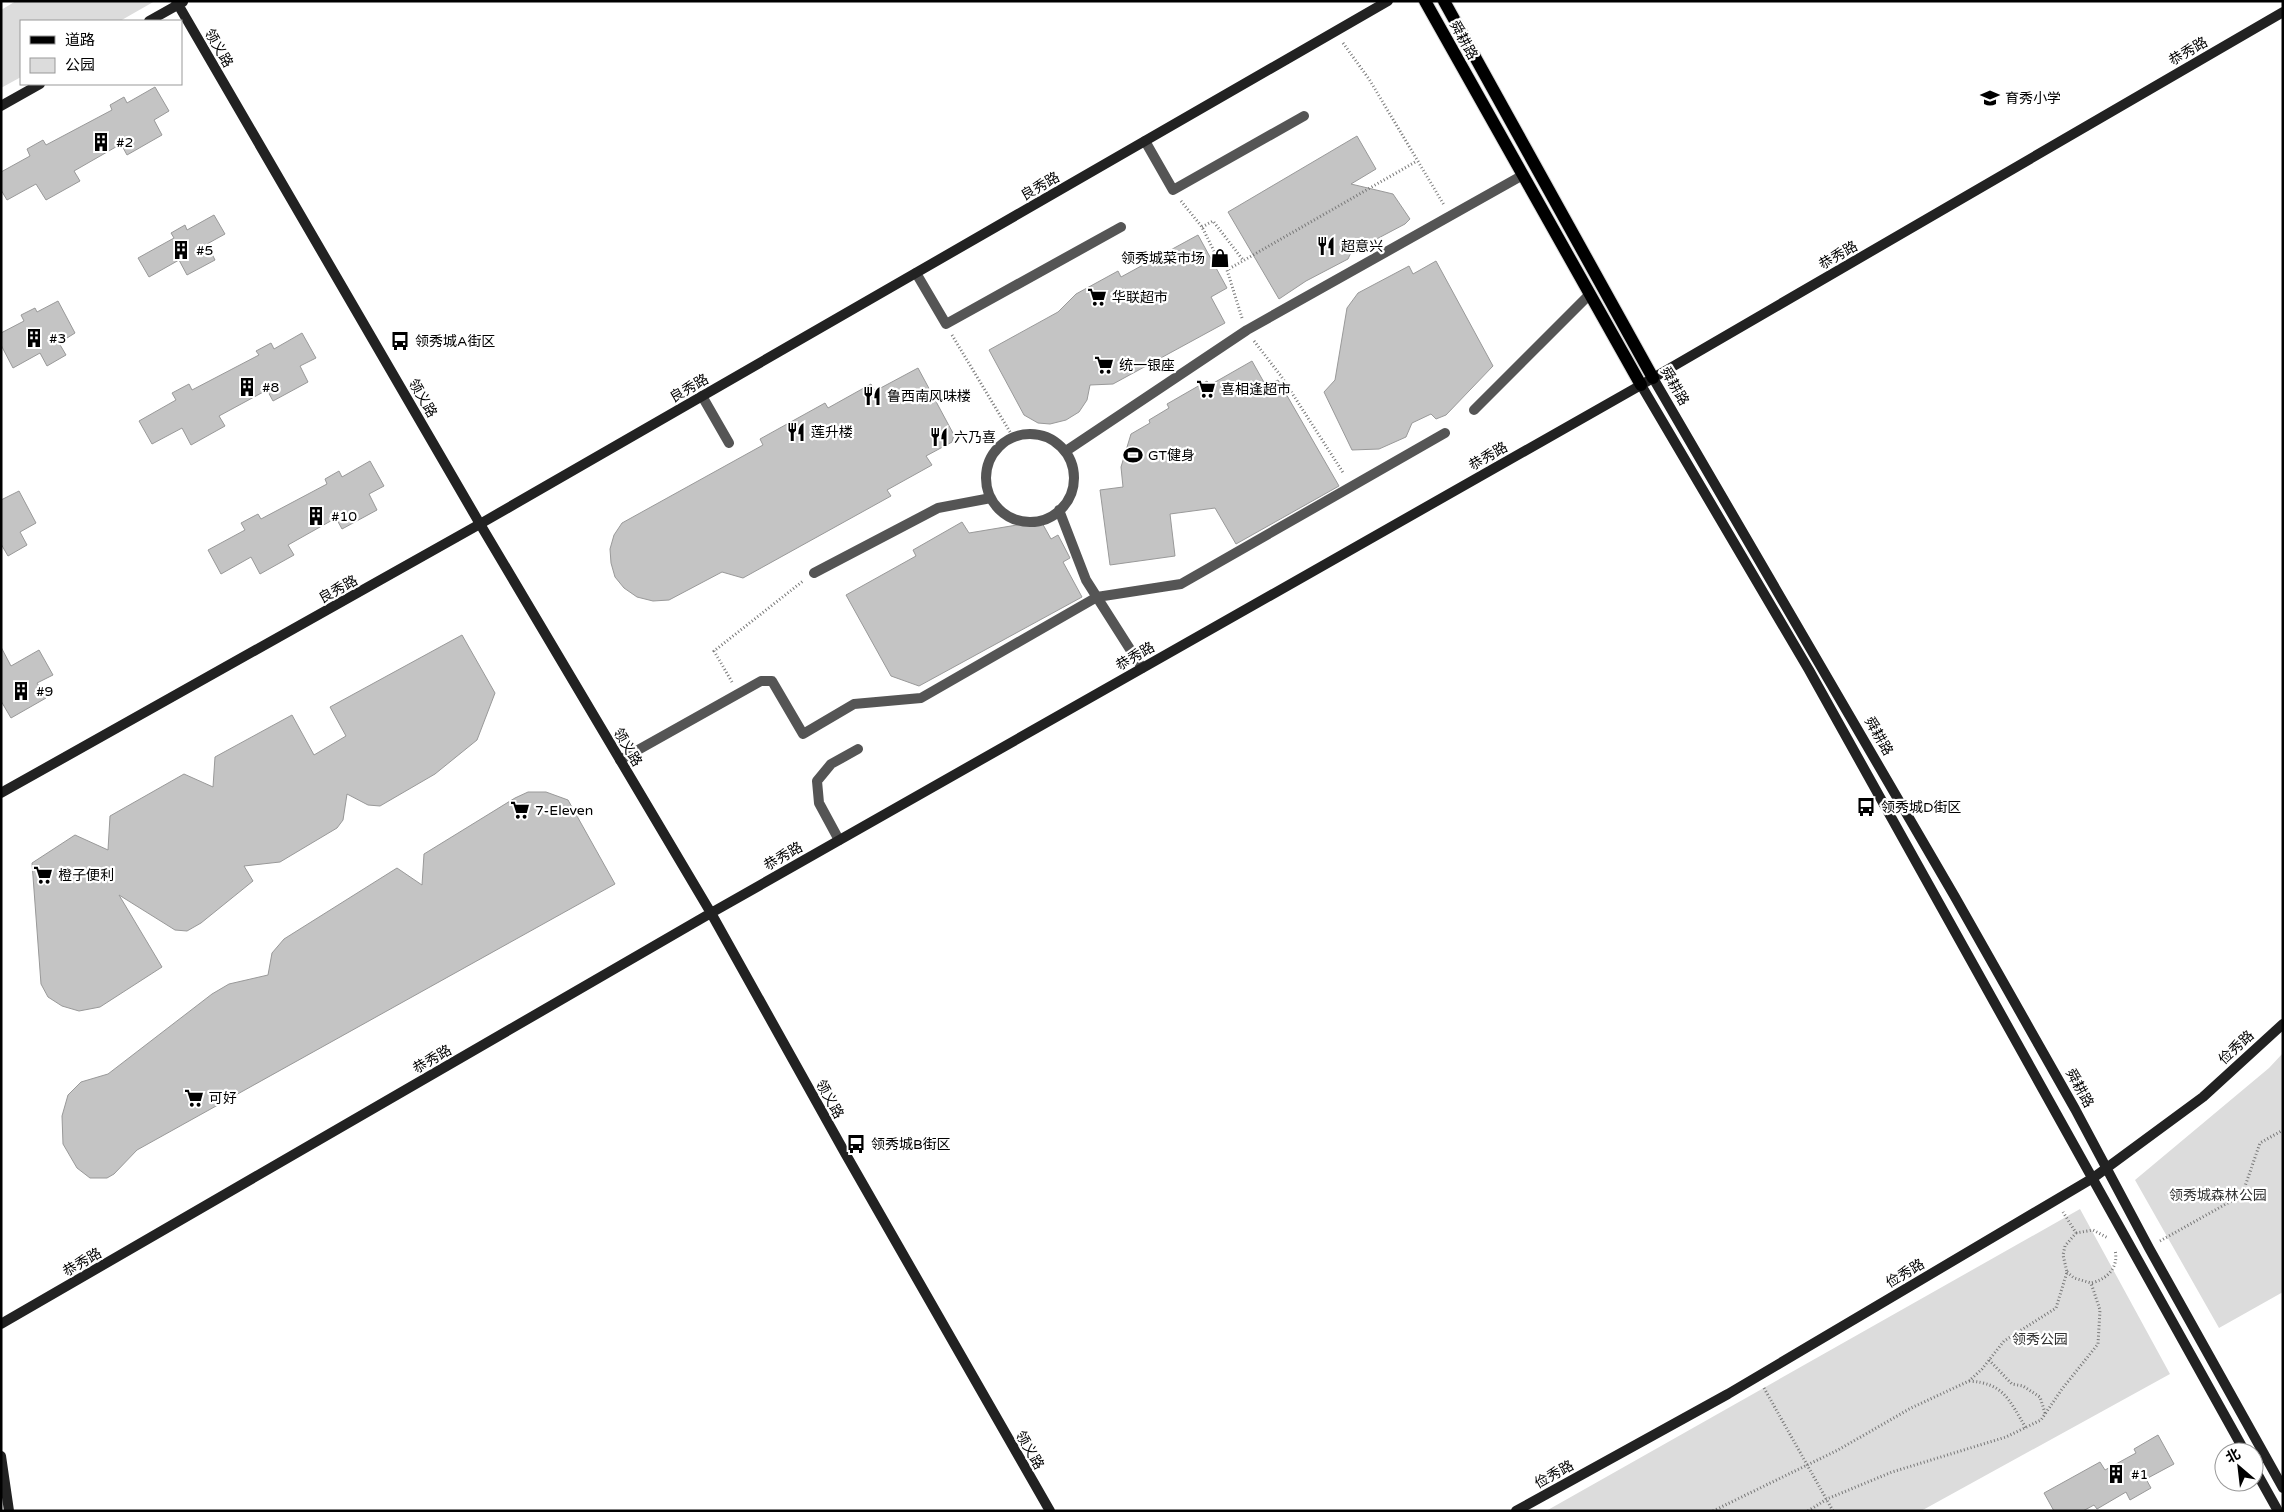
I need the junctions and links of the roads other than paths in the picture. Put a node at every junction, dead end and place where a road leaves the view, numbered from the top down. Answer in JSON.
{"nodes":[{"id":1,"x":1388,"y":1,"type":"edge"},
{"id":2,"x":1425,"y":1,"type":"edge"},
{"id":3,"x":1444,"y":1,"type":"edge"},
{"id":4,"x":179,"y":2,"type":"edge"},
{"id":5,"x":2283,"y":12,"type":"edge"},
{"id":6,"x":151,"y":20,"type":"edge"},
{"id":7,"x":38,"y":85,"type":"edge"},
{"id":8,"x":1,"y":106,"type":"edge"},
{"id":9,"x":1304,"y":116,"type":"dead end"},
{"id":10,"x":1145,"y":141,"type":"junction"},
{"id":11,"x":1523,"y":175,"type":"junction"},
{"id":12,"x":1121,"y":227,"type":"dead end"},
{"id":13,"x":916,"y":273,"type":"junction"},
{"id":14,"x":1590,"y":294,"type":"junction"},
{"id":15,"x":1653,"y":378,"type":"junction"},
{"id":16,"x":1641,"y":385,"type":"junction"},
{"id":17,"x":702,"y":396,"type":"junction"},
{"id":18,"x":1474,"y":410,"type":"dead end"},
{"id":19,"x":1445,"y":433,"type":"dead end"},
{"id":20,"x":729,"y":443,"type":"dead end"},
{"id":21,"x":1066,"y":451,"type":"junction"},
{"id":22,"x":991,"y":498,"type":"junction"},
{"id":23,"x":1059,"y":510,"type":"junction"},
{"id":24,"x":480,"y":524,"type":"junction"},
{"id":25,"x":814,"y":573,"type":"road end"},
{"id":26,"x":1097,"y":597,"type":"junction"},
{"id":27,"x":1142,"y":668,"type":"junction"},
{"id":28,"x":858,"y":749,"type":"dead end"},
{"id":29,"x":620,"y":760,"type":"junction"},
{"id":30,"x":1,"y":793,"type":"edge"},
{"id":31,"x":840,"y":840,"type":"junction"},
{"id":32,"x":711,"y":913,"type":"junction"},
{"id":33,"x":2283,"y":1024,"type":"edge"},
{"id":34,"x":2105,"y":1168,"type":"junction"},
{"id":35,"x":2093,"y":1178,"type":"junction"},
{"id":36,"x":1,"y":1324,"type":"edge"},
{"id":37,"x":2239,"y":1442,"type":"edge"},
{"id":38,"x":1,"y":1456,"type":"edge"},
{"id":39,"x":2264,"y":1486,"type":"edge"},
{"id":40,"x":2283,"y":1488,"type":"edge"},
{"id":41,"x":9,"y":1511,"type":"edge"},
{"id":42,"x":1050,"y":1511,"type":"edge"},
{"id":43,"x":1516,"y":1511,"type":"edge"},
{"id":44,"x":2278,"y":1511,"type":"edge"}],
"edges":[{"from":1,"to":10,"type":"street","name":"良秀路"},
{"from":2,"to":11,"type":"main road","name":"舜耕路"},
{"from":3,"to":15,"type":"main road","name":"舜耕路"},
{"from":4,"to":6,"type":"street"},
{"from":4,"to":24,"type":"street","name":"领义路"},
{"from":5,"to":15,"type":"street","name":"恭秀路"},
{"from":7,"to":8,"type":"street"},
{"from":9,"to":10,"type":"lane"},
{"from":10,"to":13,"type":"street","name":"良秀路"},
{"from":11,"to":14,"type":"main road","name":"舜耕路"},
{"from":11,"to":21,"type":"lane"},
{"from":12,"to":13,"type":"lane"},
{"from":13,"to":17,"type":"street","name":"良秀路"},
{"from":14,"to":16,"type":"main road","name":"舜耕路"},
{"from":14,"to":18,"type":"lane"},
{"from":15,"to":16,"type":"street","name":"恭秀路"},
{"from":15,"to":34,"type":"street","name":"舜耕路"},
{"from":16,"to":27,"type":"street","name":"恭秀路"},
{"from":16,"to":35,"type":"street","name":"舜耕路"},
{"from":17,"to":20,"type":"lane"},
{"from":17,"to":24,"type":"street","name":"良秀路"},
{"from":19,"to":26,"type":"lane"},
{"from":21,"to":22,"type":"lane"},
{"from":21,"to":23,"type":"lane"},
{"from":22,"to":23,"type":"lane"},
{"from":22,"to":25,"type":"lane"},
{"from":23,"to":26,"type":"lane"},
{"from":24,"to":29,"type":"street","name":"领义路"},
{"from":24,"to":30,"type":"street","name":"良秀路"},
{"from":26,"to":27,"type":"lane"},
{"from":26,"to":29,"type":"lane"},
{"from":27,"to":31,"type":"street","name":"恭秀路"},
{"from":28,"to":31,"type":"lane"},
{"from":29,"to":32,"type":"street","name":"领义路"},
{"from":31,"to":32,"type":"street","name":"恭秀路"},
{"from":32,"to":36,"type":"street","name":"恭秀路"},
{"from":32,"to":42,"type":"street","name":"领义路"},
{"from":33,"to":34,"type":"street","name":"俭秀路"},
{"from":34,"to":35,"type":"street","name":"俭秀路"},
{"from":34,"to":40,"type":"street","name":"舜耕路"},
{"from":35,"to":37,"type":"street","name":"舜耕路"},
{"from":35,"to":43,"type":"street","name":"俭秀路"},
{"from":38,"to":41,"type":"street"},
{"from":39,"to":44,"type":"street"}]}
